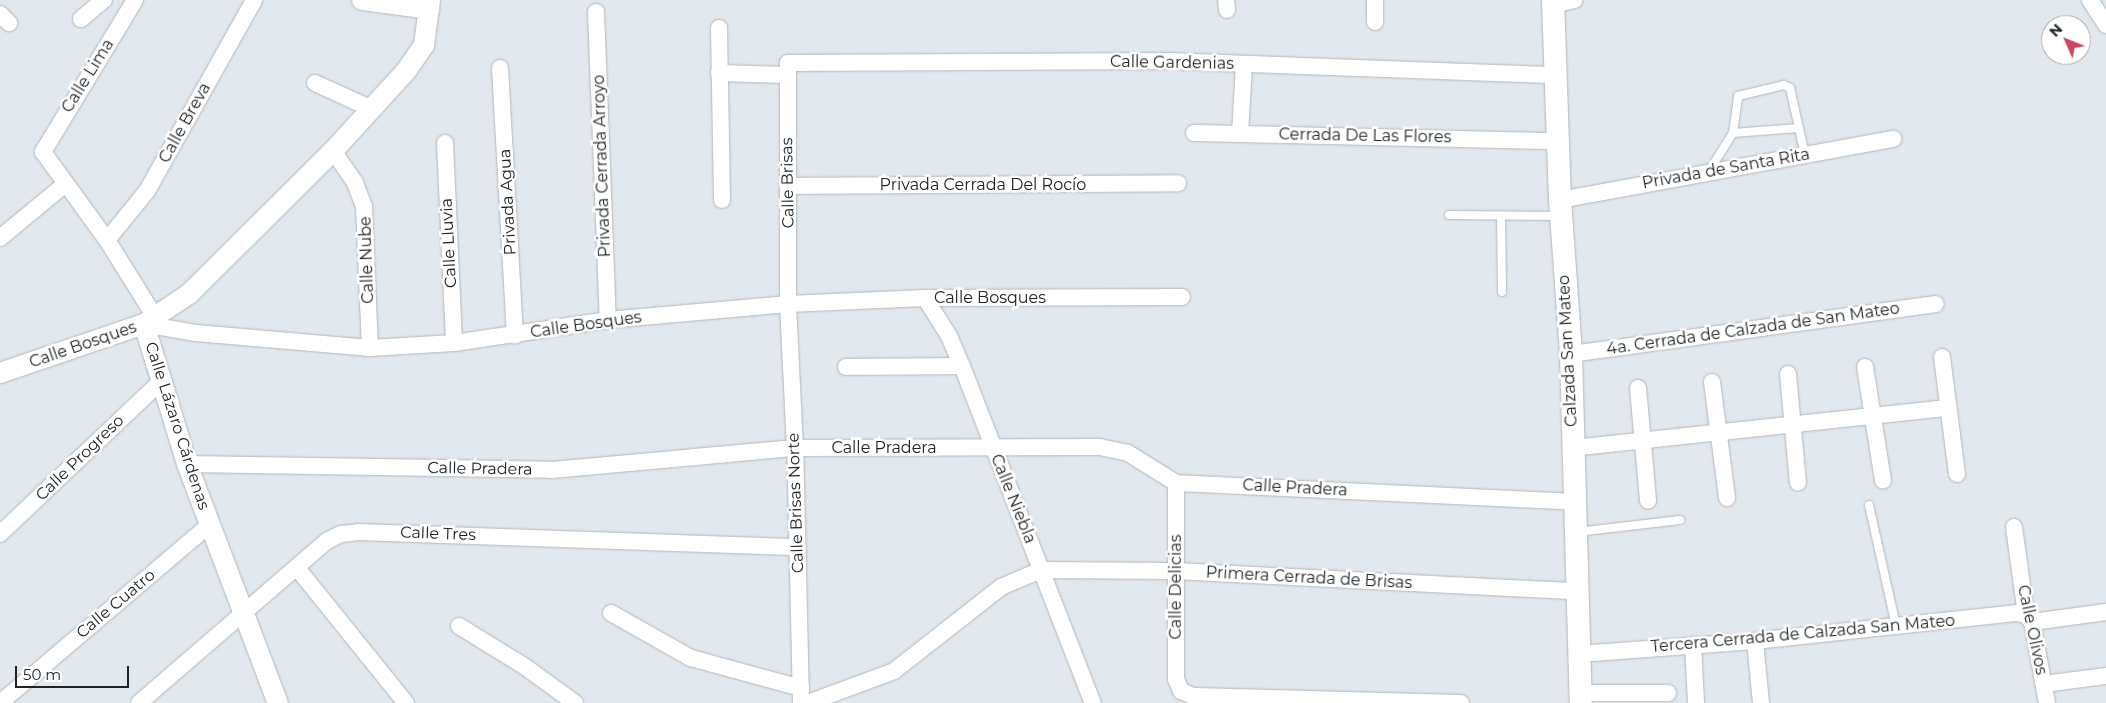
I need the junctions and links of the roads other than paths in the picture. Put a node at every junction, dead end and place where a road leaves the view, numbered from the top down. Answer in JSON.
{"nodes":[{"id":1,"x":104,"y":0,"type":"edge"},
{"id":2,"x":135,"y":0,"type":"edge"},
{"id":3,"x":254,"y":0,"type":"edge"},
{"id":4,"x":362,"y":0,"type":"edge"},
{"id":5,"x":1374,"y":0,"type":"edge"},
{"id":6,"x":2090,"y":0,"type":"edge"},
{"id":7,"x":1560,"y":2,"type":"edge"},
{"id":8,"x":430,"y":5,"type":"edge"},
{"id":9,"x":596,"y":12,"type":"dead end"},
{"id":10,"x":81,"y":19,"type":"dead end"},
{"id":11,"x":1374,"y":22,"type":"dead end"},
{"id":12,"x":2106,"y":25,"type":"edge"},
{"id":13,"x":719,"y":28,"type":"dead end"},
{"id":14,"x":1244,"y":64,"type":"junction"},
{"id":15,"x":500,"y":68,"type":"dead end"},
{"id":16,"x":787,"y":69,"type":"junction"},
{"id":17,"x":720,"y":73,"type":"junction"},
{"id":18,"x":1556,"y":75,"type":"junction"},
{"id":19,"x":315,"y":82,"type":"dead end"},
{"id":20,"x":372,"y":109,"type":"junction"},
{"id":21,"x":1799,"y":128,"type":"junction"},
{"id":22,"x":1194,"y":133,"type":"dead end"},
{"id":23,"x":1733,"y":133,"type":"junction"},
{"id":24,"x":1240,"y":134,"type":"junction"},
{"id":25,"x":1893,"y":139,"type":"dead end"},
{"id":26,"x":1559,"y":140,"type":"junction"},
{"id":27,"x":445,"y":143,"type":"dead end"},
{"id":28,"x":333,"y":151,"type":"junction"},
{"id":29,"x":1805,"y":155,"type":"junction"},
{"id":30,"x":1708,"y":172,"type":"junction"},
{"id":31,"x":1178,"y":184,"type":"dead end"},
{"id":32,"x":64,"y":185,"type":"junction"},
{"id":33,"x":788,"y":186,"type":"junction"},
{"id":34,"x":722,"y":200,"type":"dead end"},
{"id":35,"x":1560,"y":208,"type":"junction"},
{"id":36,"x":1449,"y":215,"type":"dead end"},
{"id":37,"x":1501,"y":216,"type":"junction"},
{"id":38,"x":0,"y":238,"type":"edge"},
{"id":39,"x":107,"y":240,"type":"junction"},
{"id":40,"x":1502,"y":292,"type":"dead end"},
{"id":41,"x":1182,"y":297,"type":"dead end"},
{"id":42,"x":925,"y":298,"type":"junction"},
{"id":43,"x":788,"y":304,"type":"junction"},
{"id":44,"x":1936,"y":304,"type":"dead end"},
{"id":45,"x":149,"y":320,"type":"junction"},
{"id":46,"x":608,"y":320,"type":"junction"},
{"id":47,"x":515,"y":336,"type":"junction"},
{"id":48,"x":454,"y":343,"type":"junction"},
{"id":49,"x":370,"y":348,"type":"junction"},
{"id":50,"x":1570,"y":354,"type":"junction"},
{"id":51,"x":1942,"y":357,"type":"dead end"},
{"id":52,"x":962,"y":366,"type":"junction"},
{"id":53,"x":846,"y":367,"type":"dead end"},
{"id":54,"x":1865,"y":367,"type":"dead end"},
{"id":55,"x":0,"y":372,"type":"edge"},
{"id":56,"x":1788,"y":374,"type":"dead end"},
{"id":57,"x":160,"y":382,"type":"junction"},
{"id":58,"x":1712,"y":382,"type":"dead end"},
{"id":59,"x":1638,"y":388,"type":"dead end"},
{"id":60,"x":1946,"y":408,"type":"junction"},
{"id":61,"x":1873,"y":415,"type":"junction"},
{"id":62,"x":1791,"y":424,"type":"junction"},
{"id":63,"x":1718,"y":432,"type":"junction"},
{"id":64,"x":1644,"y":440,"type":"junction"},
{"id":65,"x":795,"y":448,"type":"junction"},
{"id":66,"x":992,"y":448,"type":"junction"},
{"id":67,"x":1572,"y":448,"type":"junction"},
{"id":68,"x":187,"y":464,"type":"junction"},
{"id":69,"x":1957,"y":474,"type":"dead end"},
{"id":70,"x":1883,"y":481,"type":"dead end"},
{"id":71,"x":1176,"y":483,"type":"junction"},
{"id":72,"x":1798,"y":483,"type":"dead end"},
{"id":73,"x":1726,"y":498,"type":"dead end"},
{"id":74,"x":1648,"y":501,"type":"dead end"},
{"id":75,"x":1574,"y":502,"type":"junction"},
{"id":76,"x":1870,"y":505,"type":"dead end"},
{"id":77,"x":1680,"y":520,"type":"dead end"},
{"id":78,"x":210,"y":525,"type":"junction"},
{"id":79,"x":2014,"y":527,"type":"dead end"},
{"id":80,"x":1575,"y":532,"type":"junction"},
{"id":81,"x":0,"y":534,"type":"edge"},
{"id":82,"x":798,"y":547,"type":"junction"},
{"id":83,"x":297,"y":568,"type":"junction"},
{"id":84,"x":1041,"y":570,"type":"junction"},
{"id":85,"x":1175,"y":572,"type":"junction"},
{"id":86,"x":1576,"y":591,"type":"junction"},
{"id":87,"x":2106,"y":612,"type":"edge"},
{"id":88,"x":611,"y":613,"type":"dead end"},
{"id":89,"x":243,"y":614,"type":"junction"},
{"id":90,"x":2029,"y":619,"type":"junction"},
{"id":91,"x":459,"y":626,"type":"dead end"},
{"id":92,"x":1896,"y":626,"type":"junction"},
{"id":93,"x":1755,"y":641,"type":"junction"},
{"id":94,"x":1693,"y":645,"type":"junction"},
{"id":95,"x":1579,"y":654,"type":"junction"},
{"id":96,"x":2106,"y":676,"type":"edge"},
{"id":97,"x":2044,"y":684,"type":"junction"},
{"id":98,"x":1668,"y":693,"type":"dead end"},
{"id":99,"x":803,"y":698,"type":"edge"},
{"id":100,"x":1581,"y":698,"type":"edge"},
{"id":101,"x":0,"y":703,"type":"edge"},
{"id":102,"x":139,"y":703,"type":"edge"},
{"id":103,"x":278,"y":703,"type":"edge"},
{"id":104,"x":406,"y":703,"type":"edge"},
{"id":105,"x":574,"y":703,"type":"edge"},
{"id":106,"x":1093,"y":703,"type":"edge"},
{"id":107,"x":1460,"y":703,"type":"edge"},
{"id":108,"x":1696,"y":703,"type":"edge"},
{"id":109,"x":1762,"y":703,"type":"edge"},
{"id":110,"x":2047,"y":703,"type":"edge"}],
"edges":[{"from":1,"to":10,"type":"street"},
{"from":2,"to":32,"type":"street","name":"Calle Lima"},
{"from":3,"to":39,"type":"street","name":"Calle Breva"},
{"from":4,"to":8,"type":"street"},
{"from":5,"to":11,"type":"street"},
{"from":6,"to":12,"type":"street"},
{"from":7,"to":18,"type":"main road","name":"Calzada San Mateo"},
{"from":8,"to":20,"type":"street","name":"Calle Lázaro Cárdenas"},
{"from":9,"to":46,"type":"street","name":"Privada Cerrada Arroyo"},
{"from":13,"to":17,"type":"street"},
{"from":14,"to":16,"type":"street","name":"Calle Gardenias"},
{"from":14,"to":18,"type":"street","name":"Calle Gardenias"},
{"from":14,"to":24,"type":"street"},
{"from":15,"to":47,"type":"street","name":"Privada Agua"},
{"from":16,"to":17,"type":"street","name":"Calle Gardenias"},
{"from":16,"to":33,"type":"street","name":"Calle Brisas"},
{"from":17,"to":34,"type":"street"},
{"from":18,"to":26,"type":"main road","name":"Calzada San Mateo"},
{"from":19,"to":20,"type":"street"},
{"from":20,"to":28,"type":"street","name":"Calle Lázaro Cárdenas"},
{"from":21,"to":23,"type":"lane"},
{"from":21,"to":23,"type":"lane"},
{"from":21,"to":29,"type":"lane"},
{"from":22,"to":24,"type":"street","name":"Cerrada De Las Flores"},
{"from":23,"to":30,"type":"lane"},
{"from":24,"to":26,"type":"street","name":"Cerrada De Las Flores"},
{"from":25,"to":29,"type":"street","name":"Privada de Santa Rita"},
{"from":26,"to":35,"type":"main road","name":"Calzada San Mateo"},
{"from":27,"to":48,"type":"street","name":"Calle Lluvia"},
{"from":28,"to":45,"type":"street","name":"Calle Lázaro Cárdenas"},
{"from":28,"to":49,"type":"street","name":"Calle Nube"},
{"from":29,"to":30,"type":"street","name":"Privada de Santa Rita"},
{"from":30,"to":35,"type":"street","name":"Privada de Santa Rita"},
{"from":31,"to":33,"type":"street","name":"Privada Cerrada Del Rocío"},
{"from":32,"to":38,"type":"street"},
{"from":32,"to":39,"type":"street"},
{"from":33,"to":43,"type":"street","name":"Calle Brisas"},
{"from":35,"to":37,"type":"lane"},
{"from":35,"to":50,"type":"main road","name":"Calzada San Mateo"},
{"from":36,"to":37,"type":"lane"},
{"from":37,"to":40,"type":"lane"},
{"from":39,"to":45,"type":"street"},
{"from":41,"to":42,"type":"street","name":"Calle Bosques"},
{"from":42,"to":43,"type":"street","name":"Calle Bosques"},
{"from":42,"to":52,"type":"street","name":"Calle Niebla"},
{"from":43,"to":46,"type":"street","name":"Calle Bosques"},
{"from":43,"to":65,"type":"street","name":"Calle Brisas Norte"},
{"from":44,"to":50,"type":"street","name":"4a. Cerrada de Calzada de San Mateo"},
{"from":45,"to":49,"type":"street","name":"Calle Bosques"},
{"from":45,"to":55,"type":"street","name":"Calle Bosques"},
{"from":45,"to":57,"type":"street","name":"Calle Lázaro Cárdenas"},
{"from":46,"to":47,"type":"street","name":"Calle Bosques"},
{"from":47,"to":48,"type":"street","name":"Calle Bosques"},
{"from":48,"to":49,"type":"street","name":"Calle Bosques"},
{"from":50,"to":67,"type":"main road","name":"Calzada San Mateo"},
{"from":51,"to":60,"type":"street"},
{"from":52,"to":53,"type":"street"},
{"from":52,"to":66,"type":"street","name":"Calle Niebla"},
{"from":54,"to":61,"type":"street"},
{"from":56,"to":62,"type":"street"},
{"from":57,"to":68,"type":"street","name":"Calle Lázaro Cárdenas"},
{"from":57,"to":81,"type":"street","name":"Calle Progreso"},
{"from":58,"to":63,"type":"street"},
{"from":59,"to":64,"type":"street"},
{"from":60,"to":61,"type":"street"},
{"from":60,"to":69,"type":"street"},
{"from":61,"to":62,"type":"street"},
{"from":61,"to":70,"type":"street"},
{"from":62,"to":63,"type":"street"},
{"from":62,"to":72,"type":"street"},
{"from":63,"to":64,"type":"street"},
{"from":63,"to":73,"type":"street"},
{"from":64,"to":67,"type":"street"},
{"from":64,"to":74,"type":"street"},
{"from":65,"to":66,"type":"street","name":"Calle Pradera"},
{"from":65,"to":68,"type":"street","name":"Calle Pradera"},
{"from":65,"to":82,"type":"street","name":"Calle Brisas Norte"},
{"from":66,"to":71,"type":"street","name":"Calle Pradera"},
{"from":66,"to":84,"type":"street","name":"Calle Niebla"},
{"from":67,"to":75,"type":"main road","name":"Calzada San Mateo"},
{"from":68,"to":78,"type":"street","name":"Calle Lázaro Cárdenas"},
{"from":71,"to":75,"type":"street","name":"Calle Pradera"},
{"from":71,"to":85,"type":"street","name":"Calle Delicias"},
{"from":75,"to":80,"type":"main road","name":"Calzada San Mateo"},
{"from":76,"to":92,"type":"lane"},
{"from":77,"to":80,"type":"lane"},
{"from":78,"to":89,"type":"street","name":"Calle Lázaro Cárdenas"},
{"from":78,"to":101,"type":"street","name":"Calle Cuatro"},
{"from":79,"to":90,"type":"street","name":"Calle Olivos"},
{"from":80,"to":86,"type":"main road","name":"Calzada San Mateo"},
{"from":82,"to":83,"type":"street","name":"Calle Tres"},
{"from":82,"to":99,"type":"street","name":"Calle Brisas Norte"},
{"from":83,"to":89,"type":"street","name":"Calle Tres"},
{"from":83,"to":104,"type":"street"},
{"from":84,"to":85,"type":"street","name":"Primera Cerrada de Brisas"},
{"from":84,"to":99,"type":"street"},
{"from":84,"to":106,"type":"street","name":"Calle Niebla"},
{"from":85,"to":86,"type":"street","name":"Primera Cerrada de Brisas"},
{"from":85,"to":107,"type":"street","name":"Calle Delicias"},
{"from":86,"to":95,"type":"main road","name":"Calzada San Mateo"},
{"from":87,"to":90,"type":"street","name":"Tercera Cerrada de Calzada San Mateo"},
{"from":88,"to":99,"type":"street"},
{"from":89,"to":102,"type":"street","name":"Calle Tres"},
{"from":89,"to":103,"type":"street","name":"Calle Lázaro Cárdenas"},
{"from":90,"to":92,"type":"street","name":"Tercera Cerrada de Calzada San Mateo"},
{"from":90,"to":97,"type":"street","name":"Calle Olivos"},
{"from":91,"to":105,"type":"street"},
{"from":92,"to":93,"type":"street","name":"Tercera Cerrada de Calzada San Mateo"},
{"from":93,"to":94,"type":"street","name":"Tercera Cerrada de Calzada San Mateo"},
{"from":93,"to":109,"type":"street"},
{"from":94,"to":95,"type":"street","name":"Tercera Cerrada de Calzada San Mateo"},
{"from":94,"to":108,"type":"street"},
{"from":95,"to":100,"type":"main road","name":"Calzada San Mateo"},
{"from":96,"to":97,"type":"street"},
{"from":97,"to":110,"type":"street","name":"Calle Olivos"},
{"from":98,"to":100,"type":"street"}]}
